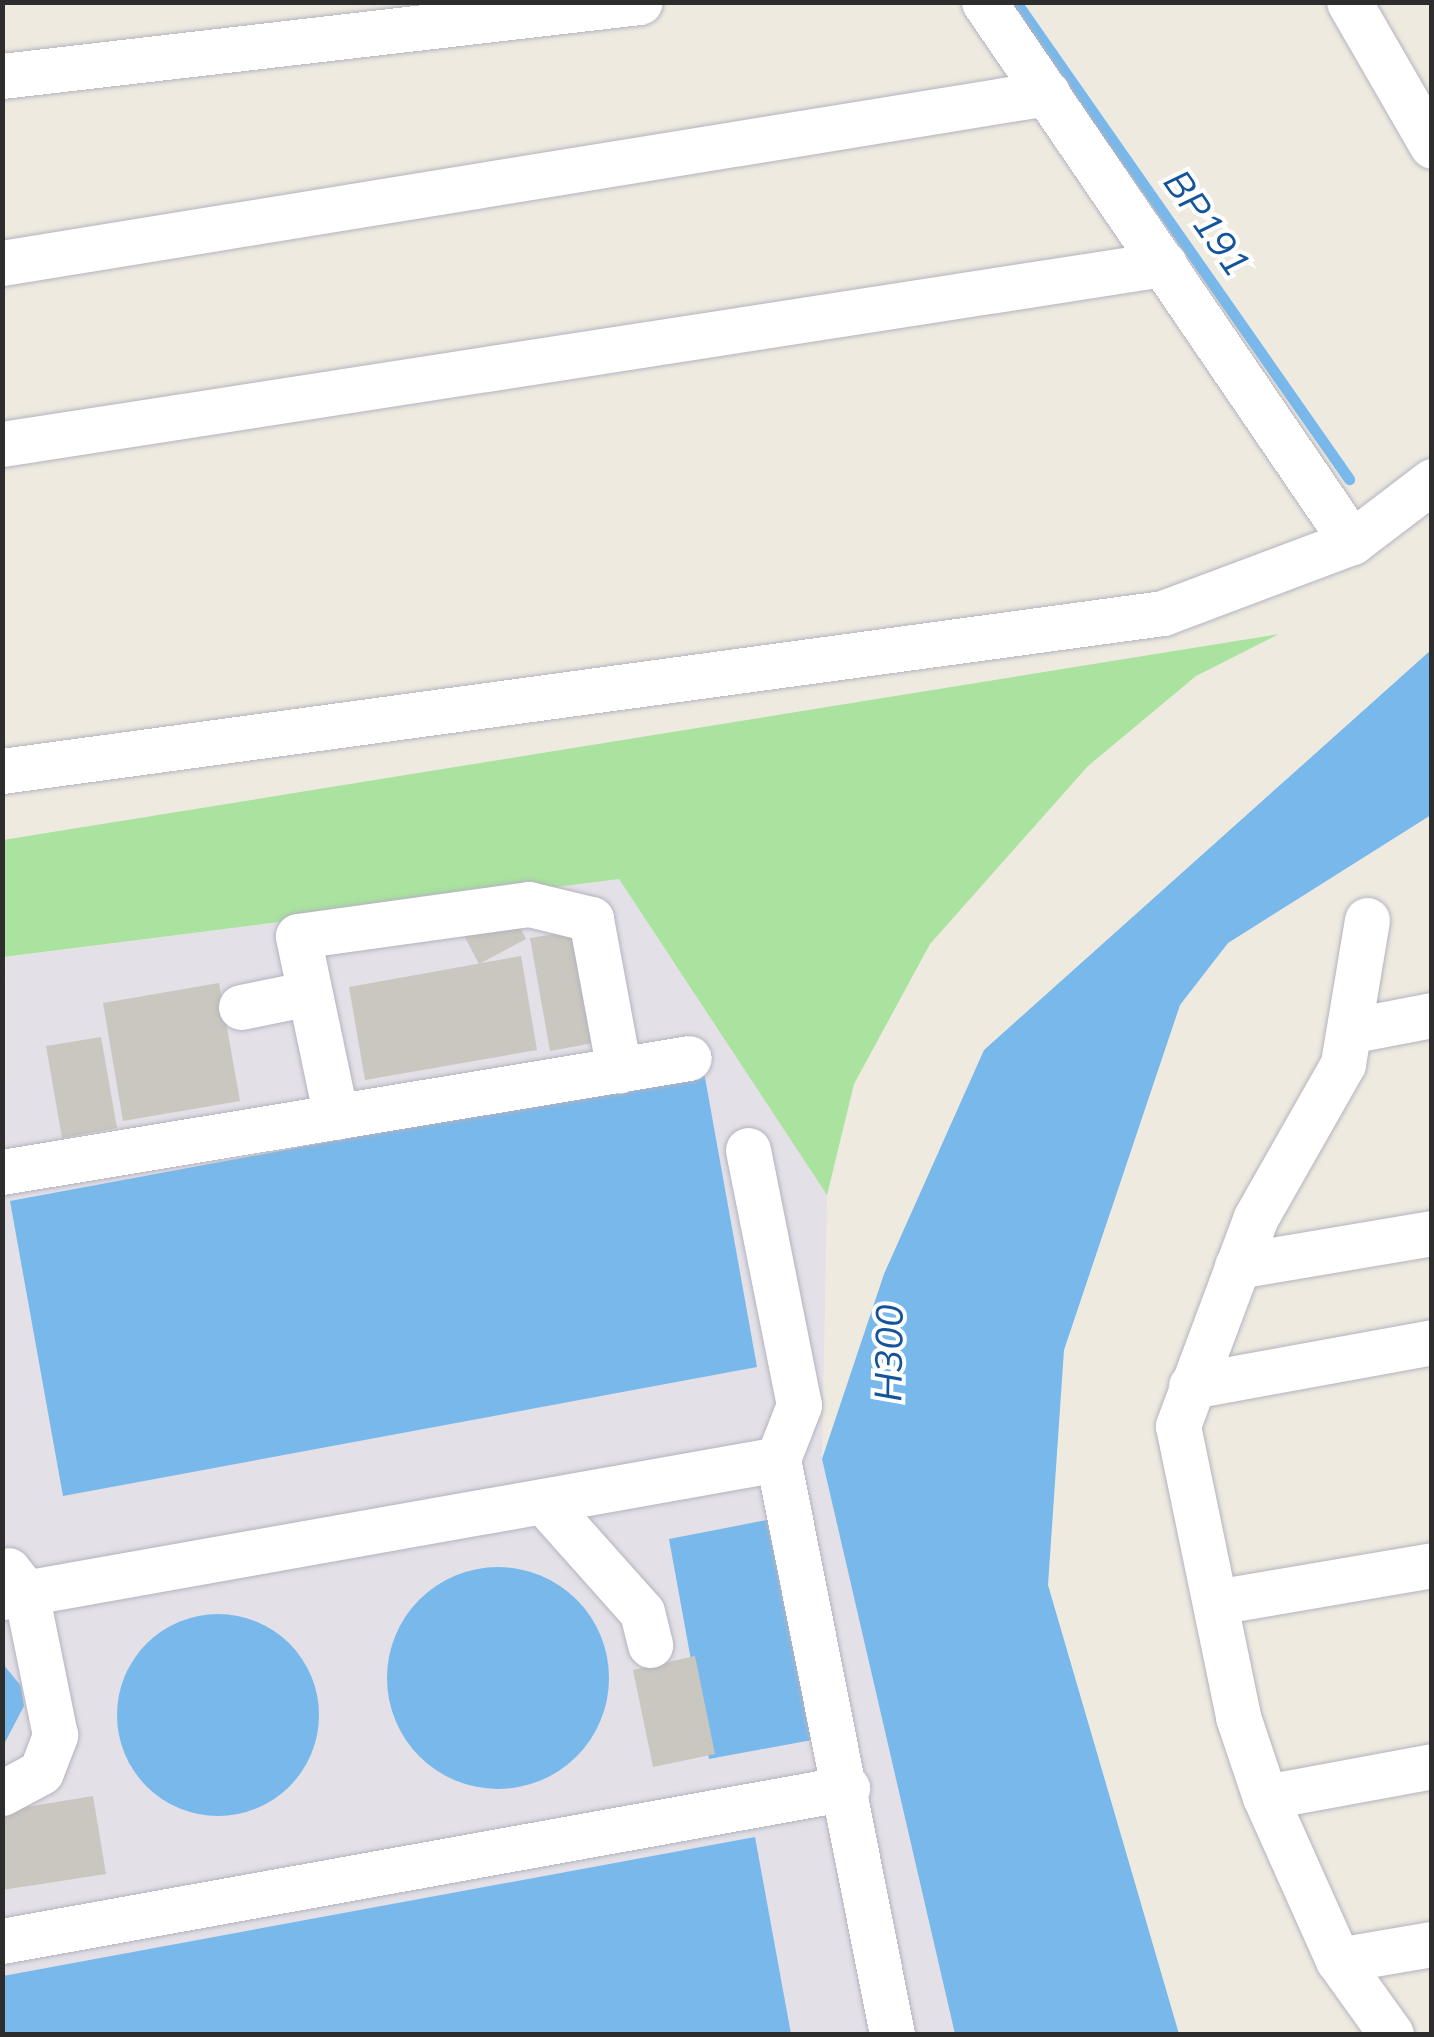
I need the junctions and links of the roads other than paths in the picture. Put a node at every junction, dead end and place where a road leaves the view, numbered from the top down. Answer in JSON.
{"nodes":[{"id":1,"x":640,"y":2,"type":"edge"},
{"id":2,"x":984,"y":2,"type":"edge"},
{"id":3,"x":1349,"y":2,"type":"edge"},
{"id":4,"x":2,"y":76,"type":"edge"},
{"id":5,"x":1046,"y":93,"type":"junction"},
{"id":6,"x":1432,"y":146,"type":"edge"},
{"id":7,"x":2,"y":263,"type":"edge"},
{"id":8,"x":1164,"y":264,"type":"junction"},
{"id":9,"x":2,"y":444,"type":"edge"},
{"id":10,"x":1432,"y":482,"type":"edge"},
{"id":11,"x":1352,"y":542,"type":"junction"},
{"id":12,"x":2,"y":771,"type":"edge"},
{"id":13,"x":1367,"y":920,"type":"dead end"},
{"id":14,"x":310,"y":994,"type":"junction"},
{"id":15,"x":241,"y":1007,"type":"dead end"},
{"id":16,"x":1432,"y":1015,"type":"edge"},
{"id":17,"x":1349,"y":1031,"type":"junction"},
{"id":18,"x":689,"y":1058,"type":"dead end"},
{"id":19,"x":619,"y":1070,"type":"junction"},
{"id":20,"x":336,"y":1117,"type":"junction"},
{"id":21,"x":748,"y":1150,"type":"dead end"},
{"id":22,"x":2,"y":1172,"type":"edge"},
{"id":23,"x":1432,"y":1233,"type":"edge"},
{"id":24,"x":1237,"y":1266,"type":"junction"},
{"id":25,"x":1432,"y":1342,"type":"edge"},
{"id":26,"x":1192,"y":1386,"type":"junction"},
{"id":27,"x":778,"y":1459,"type":"junction"},
{"id":28,"x":543,"y":1501,"type":"junction"},
{"id":29,"x":1432,"y":1565,"type":"edge"},
{"id":30,"x":10,"y":1585,"type":"edge"},
{"id":31,"x":1216,"y":1602,"type":"junction"},
{"id":32,"x":650,"y":1645,"type":"dead end"},
{"id":33,"x":1432,"y":1766,"type":"edge"},
{"id":34,"x":848,"y":1788,"type":"junction"},
{"id":35,"x":2,"y":1793,"type":"edge"},
{"id":36,"x":1265,"y":1798,"type":"junction"},
{"id":37,"x":2,"y":1940,"type":"edge"},
{"id":38,"x":1432,"y":1944,"type":"edge"},
{"id":39,"x":1338,"y":1960,"type":"junction"},
{"id":40,"x":892,"y":2034,"type":"edge"},
{"id":41,"x":1390,"y":2034,"type":"edge"}],
"edges":[{"from":1,"to":4,"type":"street"},
{"from":2,"to":5,"type":"street"},
{"from":3,"to":6,"type":"street"},
{"from":5,"to":7,"type":"street"},
{"from":5,"to":8,"type":"street"},
{"from":8,"to":9,"type":"street"},
{"from":8,"to":11,"type":"street"},
{"from":10,"to":11,"type":"street"},
{"from":11,"to":12,"type":"street"},
{"from":13,"to":17,"type":"street"},
{"from":14,"to":15,"type":"street"},
{"from":14,"to":19,"type":"street"},
{"from":14,"to":20,"type":"street"},
{"from":16,"to":17,"type":"street"},
{"from":17,"to":24,"type":"street"},
{"from":18,"to":19,"type":"street"},
{"from":19,"to":20,"type":"street"},
{"from":20,"to":22,"type":"street"},
{"from":21,"to":27,"type":"street"},
{"from":23,"to":24,"type":"street"},
{"from":24,"to":26,"type":"street"},
{"from":25,"to":26,"type":"street"},
{"from":26,"to":31,"type":"street"},
{"from":27,"to":28,"type":"street"},
{"from":27,"to":34,"type":"street"},
{"from":28,"to":30,"type":"street"},
{"from":28,"to":32,"type":"street"},
{"from":29,"to":31,"type":"street"},
{"from":30,"to":35,"type":"street"},
{"from":31,"to":36,"type":"street"},
{"from":33,"to":36,"type":"street"},
{"from":34,"to":37,"type":"street"},
{"from":34,"to":40,"type":"street"},
{"from":36,"to":39,"type":"street"},
{"from":38,"to":39,"type":"street"},
{"from":39,"to":41,"type":"street"}]}
